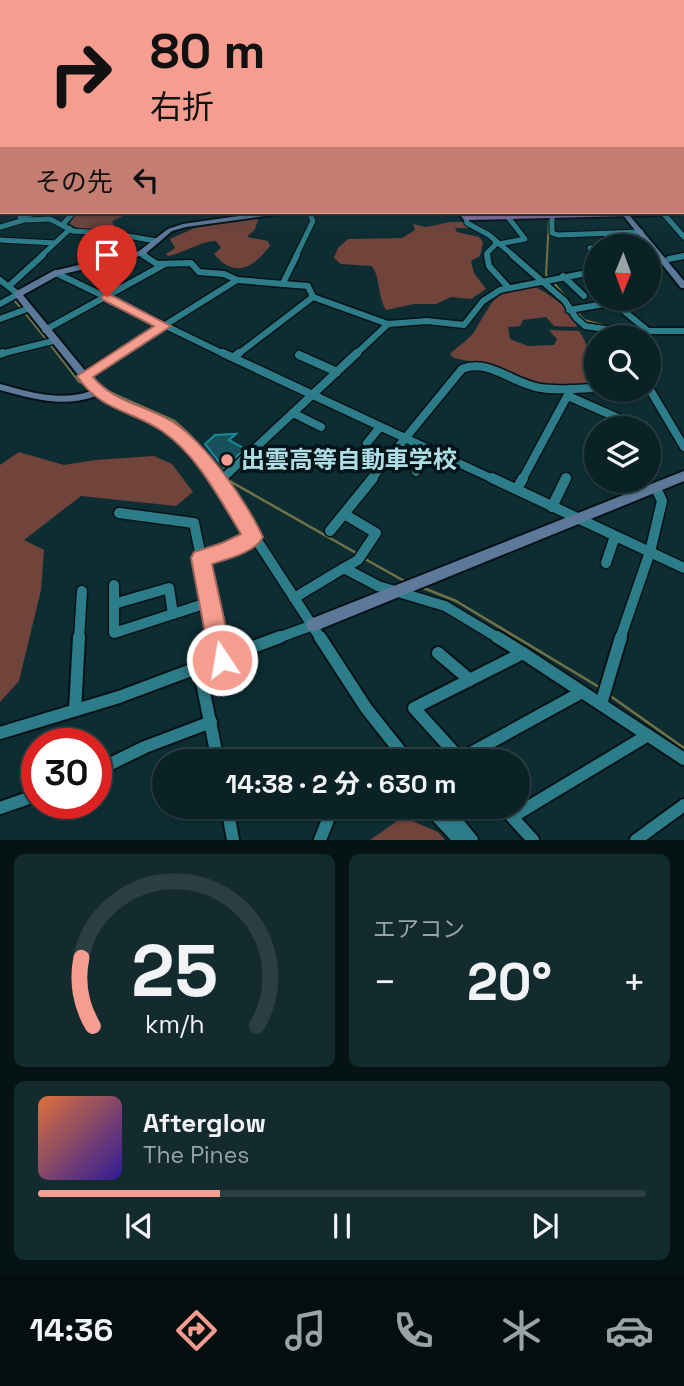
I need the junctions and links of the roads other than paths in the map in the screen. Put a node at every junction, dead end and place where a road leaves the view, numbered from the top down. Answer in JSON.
{"nodes":[{"id":1,"x":32,"y":214,"type":"edge"},
{"id":2,"x":72,"y":214,"type":"edge"},
{"id":3,"x":265,"y":214,"type":"edge"},
{"id":4,"x":310,"y":214,"type":"edge"},
{"id":5,"x":584,"y":214,"type":"edge"},
{"id":6,"x":603,"y":214,"type":"edge"},
{"id":7,"x":629,"y":214,"type":"edge"},
{"id":8,"x":629,"y":214,"type":"edge"},
{"id":9,"x":664,"y":214,"type":"edge"},
{"id":10,"x":463,"y":215,"type":"edge"},
{"id":11,"x":506,"y":215,"type":"edge"},
{"id":12,"x":553,"y":216,"type":"junction"},
{"id":13,"x":0,"y":225,"type":"edge"},
{"id":14,"x":67,"y":228,"type":"junction"},
{"id":15,"x":640,"y":232,"type":"junction"},
{"id":16,"x":584,"y":234,"type":"edge"},
{"id":17,"x":605,"y":234,"type":"edge"},
{"id":18,"x":684,"y":237,"type":"edge"},
{"id":19,"x":0,"y":240,"type":"edge"},
{"id":20,"x":156,"y":241,"type":"junction"},
{"id":21,"x":497,"y":242,"type":"junction"},
{"id":22,"x":55,"y":243,"type":"junction"},
{"id":23,"x":141,"y":253,"type":"junction"},
{"id":24,"x":684,"y":256,"type":"edge"},
{"id":25,"x":666,"y":259,"type":"junction"},
{"id":26,"x":662,"y":260,"type":"edge"},
{"id":27,"x":165,"y":264,"type":"junction"},
{"id":28,"x":56,"y":273,"type":"junction"},
{"id":29,"x":584,"y":273,"type":"edge"},
{"id":30,"x":563,"y":276,"type":"junction"},
{"id":31,"x":684,"y":278,"type":"edge"},
{"id":32,"x":237,"y":280,"type":"junction"},
{"id":33,"x":540,"y":280,"type":"junction"},
{"id":34,"x":0,"y":281,"type":"edge"},
{"id":35,"x":283,"y":283,"type":"junction"},
{"id":36,"x":9,"y":286,"type":"junction"},
{"id":37,"x":684,"y":286,"type":"edge"},
{"id":38,"x":508,"y":287,"type":"junction"},
{"id":39,"x":18,"y":295,"type":"junction"},
{"id":40,"x":584,"y":296,"type":"dead end"},
{"id":41,"x":107,"y":297,"type":"junction"},
{"id":42,"x":313,"y":297,"type":"junction"},
{"id":43,"x":0,"y":304,"type":"edge"},
{"id":44,"x":584,"y":307,"type":"edge"},
{"id":45,"x":27,"y":309,"type":"junction"},
{"id":46,"x":569,"y":310,"type":"junction"},
{"id":47,"x":625,"y":312,"type":"edge"},
{"id":48,"x":0,"y":319,"type":"edge"},
{"id":49,"x":388,"y":324,"type":"junction"},
{"id":50,"x":642,"y":325,"type":"edge"},
{"id":51,"x":164,"y":326,"type":"junction"},
{"id":52,"x":584,"y":326,"type":"edge"},
{"id":53,"x":45,"y":330,"type":"junction"},
{"id":54,"x":661,"y":330,"type":"edge"},
{"id":55,"x":684,"y":331,"type":"edge"},
{"id":56,"x":53,"y":341,"type":"junction"},
{"id":57,"x":0,"y":354,"type":"edge"},
{"id":58,"x":299,"y":355,"type":"dead end"},
{"id":59,"x":234,"y":357,"type":"junction"},
{"id":60,"x":337,"y":372,"type":"junction"},
{"id":61,"x":84,"y":376,"type":"junction"},
{"id":62,"x":0,"y":387,"type":"edge"},
{"id":63,"x":584,"y":390,"type":"edge"},
{"id":64,"x":97,"y":392,"type":"junction"},
{"id":65,"x":570,"y":393,"type":"junction"},
{"id":66,"x":313,"y":395,"type":"junction"},
{"id":67,"x":658,"y":402,"type":"edge"},
{"id":68,"x":293,"y":413,"type":"junction"},
{"id":69,"x":614,"y":416,"type":"edge"},
{"id":70,"x":321,"y":426,"type":"dead end"},
{"id":71,"x":380,"y":427,"type":"junction"},
{"id":72,"x":405,"y":438,"type":"junction"},
{"id":73,"x":367,"y":443,"type":"dead end"},
{"id":74,"x":684,"y":447,"type":"edge"},
{"id":75,"x":430,"y":450,"type":"junction"},
{"id":76,"x":416,"y":472,"type":"dead end"},
{"id":77,"x":684,"y":476,"type":"edge"},
{"id":78,"x":566,"y":478,"type":"dead end"},
{"id":79,"x":219,"y":482,"type":"junction"},
{"id":80,"x":661,"y":486,"type":"edge"},
{"id":81,"x":517,"y":489,"type":"junction"},
{"id":82,"x":643,"y":493,"type":"edge"},
{"id":83,"x":658,"y":493,"type":"edge"},
{"id":84,"x":552,"y":507,"type":"junction"},
{"id":85,"x":119,"y":513,"type":"dead end"},
{"id":86,"x":344,"y":514,"type":"junction"},
{"id":87,"x":579,"y":518,"type":"junction"},
{"id":88,"x":330,"y":531,"type":"dead end"},
{"id":89,"x":615,"y":536,"type":"junction"},
{"id":90,"x":253,"y":537,"type":"junction"},
{"id":91,"x":650,"y":552,"type":"junction"},
{"id":92,"x":201,"y":558,"type":"junction"},
{"id":93,"x":606,"y":563,"type":"dead end"},
{"id":94,"x":344,"y":568,"type":"junction"},
{"id":95,"x":684,"y":568,"type":"edge"},
{"id":96,"x":114,"y":585,"type":"dead end"},
{"id":97,"x":82,"y":592,"type":"dead end"},
{"id":98,"x":397,"y":592,"type":"junction"},
{"id":99,"x":294,"y":598,"type":"junction"},
{"id":100,"x":210,"y":602,"type":"junction"},
{"id":101,"x":114,"y":604,"type":"junction"},
{"id":102,"x":173,"y":614,"type":"junction"},
{"id":103,"x":313,"y":625,"type":"junction"},
{"id":104,"x":438,"y":653,"type":"dead end"},
{"id":105,"x":523,"y":653,"type":"junction"},
{"id":106,"x":222,"y":660,"type":"junction"},
{"id":107,"x":199,"y":668,"type":"junction"},
{"id":108,"x":470,"y":680,"type":"junction"},
{"id":109,"x":582,"y":692,"type":"junction"},
{"id":110,"x":601,"y":704,"type":"junction"},
{"id":111,"x":75,"y":710,"type":"junction"},
{"id":112,"x":211,"y":722,"type":"junction"},
{"id":113,"x":3,"y":733,"type":"edge"},
{"id":114,"x":648,"y":735,"type":"junction"},
{"id":115,"x":216,"y":749,"type":"edge"},
{"id":116,"x":398,"y":749,"type":"edge"},
{"id":117,"x":451,"y":749,"type":"edge"},
{"id":118,"x":481,"y":749,"type":"edge"},
{"id":119,"x":684,"y":759,"type":"edge"},
{"id":120,"x":112,"y":763,"type":"edge"},
{"id":121,"x":530,"y":800,"type":"edge"},
{"id":122,"x":21,"y":801,"type":"edge"},
{"id":123,"x":684,"y":805,"type":"edge"},
{"id":124,"x":0,"y":808,"type":"edge"},
{"id":125,"x":229,"y":819,"type":"edge"},
{"id":126,"x":328,"y":819,"type":"edge"},
{"id":127,"x":439,"y":819,"type":"edge"},
{"id":128,"x":455,"y":819,"type":"edge"},
{"id":129,"x":514,"y":819,"type":"edge"},
{"id":130,"x":233,"y":840,"type":"edge"},
{"id":131,"x":320,"y":840,"type":"edge"},
{"id":132,"x":459,"y":840,"type":"edge"},
{"id":133,"x":472,"y":840,"type":"edge"},
{"id":134,"x":533,"y":840,"type":"edge"},
{"id":135,"x":636,"y":840,"type":"edge"}],
"edges":[{"from":1,"to":13,"type":"street"},
{"from":2,"to":14,"type":"street"},
{"from":3,"to":20,"type":"street"},
{"from":4,"to":35,"type":"street"},
{"from":5,"to":12,"type":"main road"},
{"from":6,"to":12,"type":"main road"},
{"from":7,"to":15,"type":"street"},
{"from":8,"to":25,"type":"street"},
{"from":9,"to":18,"type":"street"},
{"from":10,"to":11,"type":"main road"},
{"from":10,"to":21,"type":"street"},
{"from":11,"to":12,"type":"main road"},
{"from":11,"to":21,"type":"street"},
{"from":12,"to":16,"type":"street"},
{"from":13,"to":14,"type":"street"},
{"from":14,"to":20,"type":"street"},
{"from":14,"to":22,"type":"street"},
{"from":15,"to":17,"type":"street"},
{"from":15,"to":25,"type":"street"},
{"from":19,"to":22,"type":"street"},
{"from":20,"to":23,"type":"street"},
{"from":21,"to":33,"type":"street"},
{"from":21,"to":38,"type":"street"},
{"from":22,"to":36,"type":"street"},
{"from":23,"to":27,"type":"street"},
{"from":23,"to":28,"type":"street"},
{"from":24,"to":25,"type":"street"},
{"from":25,"to":26,"type":"street"},
{"from":25,"to":31,"type":"street"},
{"from":25,"to":37,"type":"street"},
{"from":27,"to":32,"type":"street"},
{"from":27,"to":41,"type":"street"},
{"from":28,"to":39,"type":"street"},
{"from":28,"to":41,"type":"street"},
{"from":29,"to":30,"type":"street"},
{"from":30,"to":33,"type":"street"},
{"from":30,"to":40,"type":"street"},
{"from":32,"to":35,"type":"street"},
{"from":32,"to":51,"type":"street"},
{"from":33,"to":38,"type":"street"},
{"from":33,"to":46,"type":"street"},
{"from":34,"to":36,"type":"street"},
{"from":35,"to":42,"type":"street"},
{"from":36,"to":39,"type":"street"},
{"from":38,"to":49,"type":"street"},
{"from":39,"to":43,"type":"street"},
{"from":39,"to":45,"type":"street"},
{"from":41,"to":51,"type":"street"},
{"from":41,"to":53,"type":"street"},
{"from":42,"to":49,"type":"street"},
{"from":42,"to":59,"type":"street"},
{"from":44,"to":46,"type":"street"},
{"from":45,"to":48,"type":"street"},
{"from":45,"to":53,"type":"street"},
{"from":46,"to":52,"type":"street"},
{"from":47,"to":50,"type":"street"},
{"from":49,"to":60,"type":"street"},
{"from":51,"to":59,"type":"street"},
{"from":51,"to":61,"type":"street"},
{"from":53,"to":56,"type":"street"},
{"from":54,"to":55,"type":"street"},
{"from":56,"to":57,"type":"street"},
{"from":56,"to":61,"type":"street"},
{"from":58,"to":60,"type":"street"},
{"from":59,"to":66,"type":"street"},
{"from":60,"to":66,"type":"street"},
{"from":61,"to":64,"type":"street"},
{"from":62,"to":64,"type":"street"},
{"from":63,"to":65,"type":"street"},
{"from":64,"to":79,"type":"street"},
{"from":65,"to":69,"type":"street"},
{"from":65,"to":72,"type":"street"},
{"from":65,"to":81,"type":"street"},
{"from":66,"to":68,"type":"street"},
{"from":66,"to":71,"type":"street"},
{"from":67,"to":74,"type":"street"},
{"from":68,"to":70,"type":"street"},
{"from":68,"to":79,"type":"street"},
{"from":71,"to":72,"type":"street"},
{"from":71,"to":73,"type":"street"},
{"from":72,"to":75,"type":"street"},
{"from":72,"to":86,"type":"street"},
{"from":75,"to":76,"type":"street"},
{"from":75,"to":81,"type":"street"},
{"from":77,"to":80,"type":"street"},
{"from":78,"to":84,"type":"street"},
{"from":79,"to":90,"type":"street"},
{"from":81,"to":84,"type":"street"},
{"from":82,"to":87,"type":"street"},
{"from":83,"to":91,"type":"street"},
{"from":84,"to":87,"type":"street"},
{"from":85,"to":92,"type":"street"},
{"from":86,"to":88,"type":"street"},
{"from":86,"to":94,"type":"street"},
{"from":87,"to":89,"type":"street"},
{"from":87,"to":98,"type":"street"},
{"from":89,"to":91,"type":"street"},
{"from":89,"to":93,"type":"street"},
{"from":90,"to":92,"type":"street"},
{"from":90,"to":99,"type":"street"},
{"from":91,"to":95,"type":"street"},
{"from":91,"to":110,"type":"street"},
{"from":92,"to":100,"type":"street"},
{"from":94,"to":98,"type":"street"},
{"from":94,"to":99,"type":"street"},
{"from":96,"to":101,"type":"street"},
{"from":97,"to":111,"type":"street"},
{"from":98,"to":103,"type":"street"},
{"from":98,"to":105,"type":"street"},
{"from":99,"to":103,"type":"street"},
{"from":100,"to":102,"type":"street"},
{"from":100,"to":106,"type":"street"},
{"from":101,"to":102,"type":"street"},
{"from":101,"to":102,"type":"street"},
{"from":103,"to":106,"type":"street"},
{"from":103,"to":116,"type":"street"},
{"from":104,"to":108,"type":"street"},
{"from":105,"to":108,"type":"street"},
{"from":105,"to":109,"type":"street"},
{"from":106,"to":107,"type":"street"},
{"from":107,"to":111,"type":"street"},
{"from":107,"to":112,"type":"street"},
{"from":108,"to":117,"type":"street"},
{"from":109,"to":110,"type":"street"},
{"from":109,"to":118,"type":"street"},
{"from":110,"to":114,"type":"street"},
{"from":111,"to":113,"type":"street"},
{"from":112,"to":115,"type":"street"},
{"from":112,"to":120,"type":"street"},
{"from":114,"to":119,"type":"street"},
{"from":114,"to":121,"type":"street"},
{"from":122,"to":124,"type":"street"},
{"from":123,"to":135,"type":"street"},
{"from":125,"to":130,"type":"street"},
{"from":126,"to":131,"type":"street"},
{"from":127,"to":132,"type":"street"},
{"from":128,"to":133,"type":"street"},
{"from":129,"to":134,"type":"street"}]}
